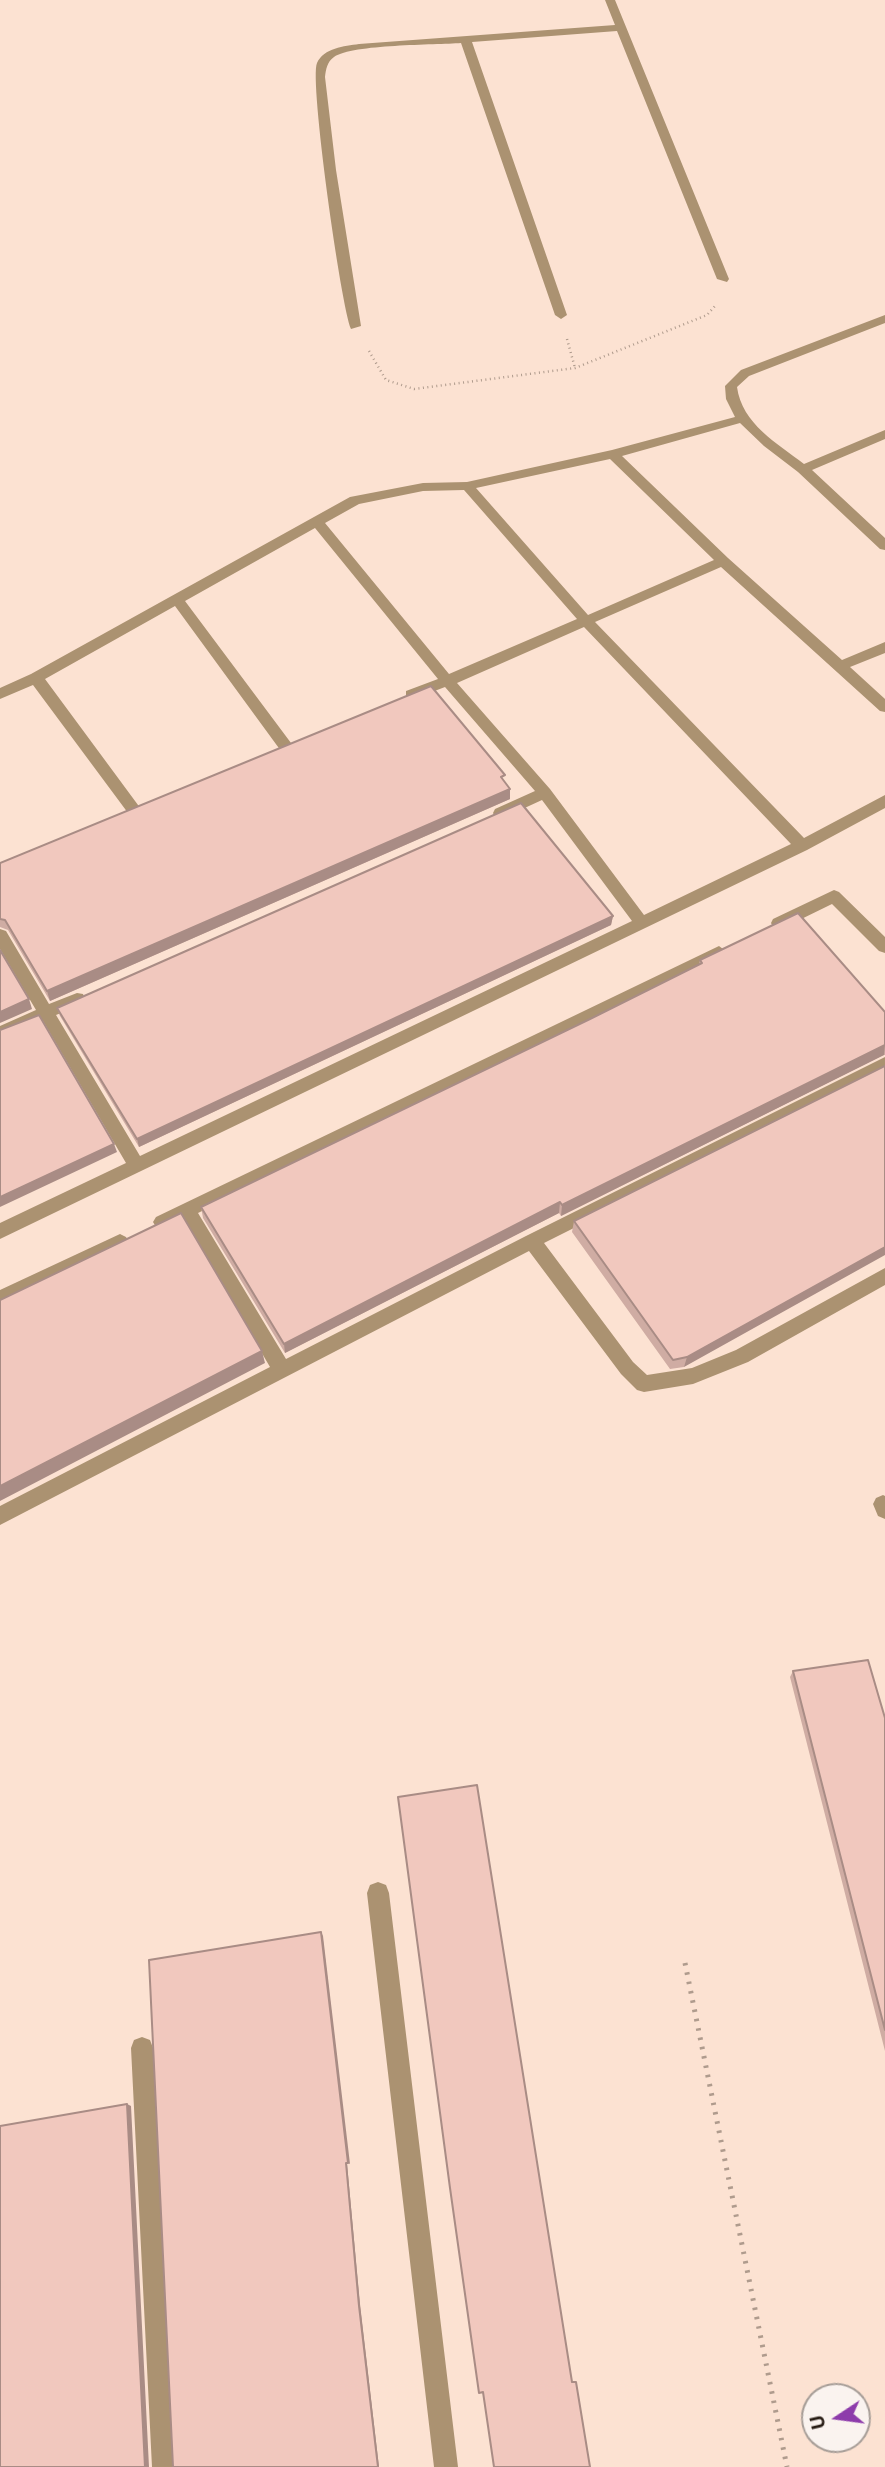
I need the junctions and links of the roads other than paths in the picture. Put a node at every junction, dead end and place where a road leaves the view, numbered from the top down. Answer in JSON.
{"nodes":[{"id":1,"x":610,"y":0,"type":"edge"},
{"id":2,"x":619,"y":28,"type":"junction"},
{"id":3,"x":465,"y":38,"type":"junction"},
{"id":4,"x":723,"y":279,"type":"dead end"},
{"id":5,"x":561,"y":316,"type":"dead end"},
{"id":6,"x":885,"y":319,"type":"edge"},
{"id":7,"x":355,"y":326,"type":"road end"},
{"id":8,"x":742,"y":419,"type":"junction"},
{"id":9,"x":885,"y":435,"type":"edge"},
{"id":10,"x":613,"y":454,"type":"junction"},
{"id":11,"x":803,"y":469,"type":"junction"},
{"id":12,"x":467,"y":486,"type":"junction"},
{"id":13,"x":316,"y":521,"type":"junction"},
{"id":14,"x":885,"y":546,"type":"edge"},
{"id":15,"x":723,"y":561,"type":"junction"},
{"id":16,"x":177,"y":599,"type":"junction"},
{"id":17,"x":586,"y":621,"type":"junction"},
{"id":18,"x":885,"y":647,"type":"edge"},
{"id":19,"x":839,"y":667,"type":"junction"},
{"id":20,"x":36,"y":678,"type":"junction"},
{"id":21,"x":447,"y":681,"type":"junction"},
{"id":22,"x":0,"y":694,"type":"edge"},
{"id":23,"x":397,"y":701,"type":"edge"},
{"id":24,"x":885,"y":707,"type":"edge"},
{"id":25,"x":286,"y":747,"type":"edge"},
{"id":26,"x":545,"y":793,"type":"junction"},
{"id":27,"x":885,"y":801,"type":"edge"},
{"id":28,"x":133,"y":809,"type":"edge"},
{"id":29,"x":483,"y":820,"type":"edge"},
{"id":30,"x":802,"y":846,"type":"junction"},
{"id":31,"x":642,"y":923,"type":"junction"},
{"id":32,"x":760,"y":933,"type":"edge"},
{"id":33,"x":0,"y":935,"type":"edge"},
{"id":34,"x":734,"y":945,"type":"edge"},
{"id":35,"x":885,"y":947,"type":"edge"},
{"id":36,"x":95,"y":992,"type":"edge"},
{"id":37,"x":45,"y":1014,"type":"junction"},
{"id":38,"x":0,"y":1033,"type":"edge"},
{"id":39,"x":885,"y":1064,"type":"edge"},
{"id":40,"x":136,"y":1166,"type":"junction"},
{"id":41,"x":187,"y":1210,"type":"junction"},
{"id":42,"x":0,"y":1231,"type":"edge"},
{"id":43,"x":532,"y":1241,"type":"junction"},
{"id":44,"x":885,"y":1276,"type":"edge"},
{"id":45,"x":0,"y":1299,"type":"edge"},
{"id":46,"x":282,"y":1370,"type":"junction"},
{"id":47,"x":0,"y":1516,"type":"edge"},
{"id":48,"x":378,"y":1893,"type":"dead end"},
{"id":49,"x":142,"y":2048,"type":"dead end"},
{"id":50,"x":164,"y":2467,"type":"edge"},
{"id":51,"x":446,"y":2467,"type":"edge"}],
"edges":[{"from":1,"to":2,"type":"street"},
{"from":2,"to":3,"type":"street"},
{"from":2,"to":4,"type":"street"},
{"from":3,"to":5,"type":"street"},
{"from":3,"to":7,"type":"street"},
{"from":6,"to":8,"type":"street"},
{"from":8,"to":10,"type":"street"},
{"from":8,"to":11,"type":"street"},
{"from":9,"to":11,"type":"street"},
{"from":10,"to":12,"type":"street"},
{"from":10,"to":15,"type":"street"},
{"from":11,"to":14,"type":"street"},
{"from":12,"to":13,"type":"street"},
{"from":12,"to":17,"type":"street"},
{"from":13,"to":16,"type":"street"},
{"from":13,"to":21,"type":"street"},
{"from":15,"to":17,"type":"street"},
{"from":15,"to":19,"type":"street"},
{"from":16,"to":20,"type":"street"},
{"from":16,"to":25,"type":"street"},
{"from":17,"to":21,"type":"street"},
{"from":17,"to":30,"type":"street"},
{"from":18,"to":19,"type":"street"},
{"from":19,"to":24,"type":"street"},
{"from":20,"to":22,"type":"street"},
{"from":20,"to":28,"type":"street"},
{"from":21,"to":23,"type":"street"},
{"from":21,"to":26,"type":"street"},
{"from":26,"to":29,"type":"street"},
{"from":26,"to":31,"type":"street"},
{"from":27,"to":30,"type":"street"},
{"from":30,"to":31,"type":"street"},
{"from":31,"to":40,"type":"street"},
{"from":32,"to":35,"type":"street"},
{"from":33,"to":37,"type":"street"},
{"from":34,"to":41,"type":"street"},
{"from":36,"to":37,"type":"street"},
{"from":37,"to":38,"type":"street"},
{"from":37,"to":40,"type":"street"},
{"from":39,"to":43,"type":"street"},
{"from":40,"to":42,"type":"street"},
{"from":41,"to":45,"type":"street"},
{"from":41,"to":46,"type":"street"},
{"from":43,"to":44,"type":"street"},
{"from":43,"to":46,"type":"street"},
{"from":46,"to":47,"type":"street"},
{"from":48,"to":51,"type":"street"},
{"from":49,"to":50,"type":"street"}]}
